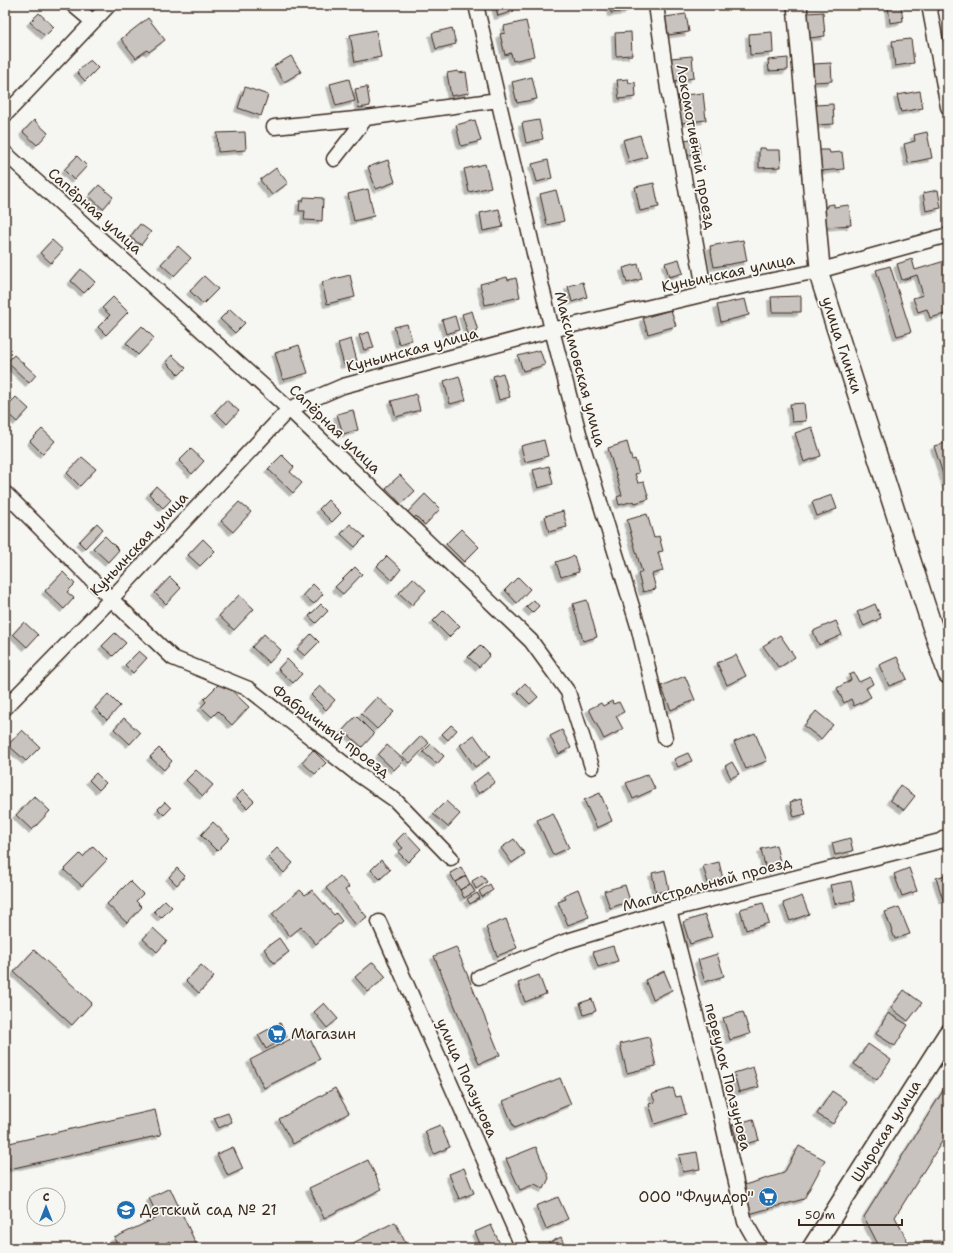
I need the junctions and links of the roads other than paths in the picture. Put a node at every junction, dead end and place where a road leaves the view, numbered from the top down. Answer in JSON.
{"nodes":[{"id":1,"x":73,"y":5,"type":"edge"},
{"id":2,"x":109,"y":5,"type":"edge"},
{"id":3,"x":476,"y":5,"type":"edge"},
{"id":4,"x":656,"y":5,"type":"edge"},
{"id":5,"x":797,"y":5,"type":"edge"},
{"id":6,"x":929,"y":5,"type":"edge"},
{"id":7,"x":92,"y":21,"type":"junction"},
{"id":8,"x":498,"y":100,"type":"junction"},
{"id":9,"x":948,"y":107,"type":"edge"},
{"id":10,"x":5,"y":115,"type":"edge"},
{"id":11,"x":366,"y":118,"type":"junction"},
{"id":12,"x":274,"y":127,"type":"dead end"},
{"id":13,"x":5,"y":153,"type":"edge"},
{"id":14,"x":334,"y":159,"type":"dead end"},
{"id":15,"x":948,"y":235,"type":"edge"},
{"id":16,"x":818,"y":271,"type":"junction"},
{"id":17,"x":705,"y":294,"type":"junction"},
{"id":18,"x":552,"y":330,"type":"junction"},
{"id":19,"x":289,"y":408,"type":"junction"},
{"id":20,"x":5,"y":493,"type":"edge"},
{"id":21,"x":110,"y":599,"type":"junction"},
{"id":22,"x":948,"y":674,"type":"edge"},
{"id":23,"x":5,"y":708,"type":"edge"},
{"id":24,"x":665,"y":738,"type":"dead end"},
{"id":25,"x":592,"y":767,"type":"dead end"},
{"id":26,"x":948,"y":836,"type":"edge"},
{"id":27,"x":451,"y":858,"type":"dead end"},
{"id":28,"x":669,"y":910,"type":"junction"},
{"id":29,"x":379,"y":922,"type":"dead end"},
{"id":30,"x":479,"y":977,"type":"dead end"},
{"id":31,"x":948,"y":1034,"type":"edge"},
{"id":32,"x":523,"y":1248,"type":"edge"},
{"id":33,"x":760,"y":1248,"type":"edge"},
{"id":34,"x":812,"y":1248,"type":"edge"}],
"edges":[{"from":1,"to":7,"type":"street"},
{"from":2,"to":7,"type":"street"},
{"from":3,"to":8,"type":"street","name":"Максимовская улица"},
{"from":4,"to":17,"type":"street","name":"Локомотивный проезд"},
{"from":5,"to":16,"type":"street","name":"улица Глинки"},
{"from":6,"to":9,"type":"street"},
{"from":7,"to":10,"type":"street"},
{"from":8,"to":11,"type":"street"},
{"from":8,"to":18,"type":"street","name":"Максимовская улица"},
{"from":11,"to":12,"type":"street"},
{"from":11,"to":14,"type":"street"},
{"from":13,"to":19,"type":"street","name":"Сапёрная улица"},
{"from":15,"to":16,"type":"street","name":"Куньинская улица"},
{"from":16,"to":17,"type":"street","name":"Куньинская улица"},
{"from":16,"to":22,"type":"street","name":"улица Глинки"},
{"from":17,"to":18,"type":"street","name":"Куньинская улица"},
{"from":18,"to":19,"type":"street","name":"Куньинская улица"},
{"from":18,"to":24,"type":"street","name":"Максимовская улица"},
{"from":19,"to":21,"type":"street","name":"Куньинская улица"},
{"from":19,"to":25,"type":"street","name":"Сапёрная улица"},
{"from":20,"to":21,"type":"street"},
{"from":21,"to":23,"type":"street","name":"Куньинская улица"},
{"from":21,"to":27,"type":"street","name":"Фабричный проезд"},
{"from":26,"to":28,"type":"street","name":"Магистральный проезд"},
{"from":28,"to":30,"type":"street","name":"Магистральный проезд"},
{"from":28,"to":33,"type":"street","name":"переулок Ползунова"},
{"from":29,"to":32,"type":"street","name":"улица Ползунова"},
{"from":31,"to":34,"type":"street","name":"Широкая улица"}]}
